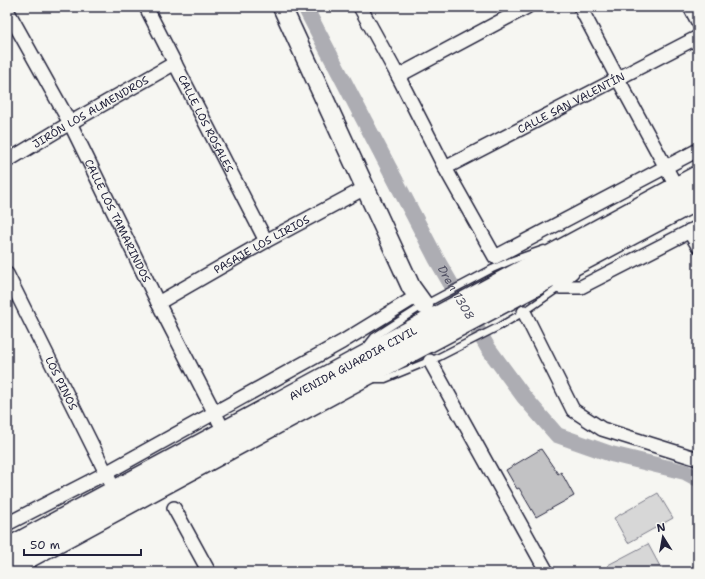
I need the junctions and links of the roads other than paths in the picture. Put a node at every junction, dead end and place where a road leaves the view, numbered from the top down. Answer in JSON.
{"nodes":[{"id":1,"x":146,"y":7,"type":"edge"},
{"id":2,"x":282,"y":7,"type":"edge"},
{"id":3,"x":360,"y":7,"type":"edge"},
{"id":4,"x":527,"y":7,"type":"edge"},
{"id":5,"x":580,"y":7,"type":"edge"},
{"id":6,"x":690,"y":7,"type":"edge"},
{"id":7,"x":7,"y":10,"type":"edge"},
{"id":8,"x":698,"y":22,"type":"edge"},
{"id":9,"x":698,"y":37,"type":"edge"},
{"id":10,"x":174,"y":63,"type":"junction"},
{"id":11,"x":398,"y":76,"type":"junction"},
{"id":12,"x":618,"y":79,"type":"junction"},
{"id":13,"x":70,"y":123,"type":"junction"},
{"id":14,"x":698,"y":150,"type":"edge"},
{"id":15,"x":7,"y":161,"type":"edge"},
{"id":16,"x":666,"y":167,"type":"junction"},
{"id":17,"x":445,"y":168,"type":"junction"},
{"id":18,"x":698,"y":177,"type":"edge"},
{"id":19,"x":365,"y":188,"type":"junction"},
{"id":20,"x":677,"y":188,"type":"junction"},
{"id":21,"x":698,"y":198,"type":"edge"},
{"id":22,"x":694,"y":229,"type":"edge"},
{"id":23,"x":600,"y":240,"type":"junction"},
{"id":24,"x":266,"y":241,"type":"junction"},
{"id":25,"x":560,"y":244,"type":"dead end"},
{"id":26,"x":553,"y":246,"type":"dead end"},
{"id":27,"x":698,"y":246,"type":"edge"},
{"id":28,"x":7,"y":274,"type":"edge"},
{"id":29,"x":560,"y":287,"type":"junction"},
{"id":30,"x":505,"y":298,"type":"junction"},
{"id":31,"x":158,"y":303,"type":"junction"},
{"id":32,"x":435,"y":317,"type":"junction"},
{"id":33,"x":430,"y":361,"type":"junction"},
{"id":34,"x":354,"y":372,"type":"junction"},
{"id":35,"x":215,"y":413,"type":"junction"},
{"id":36,"x":225,"y":433,"type":"junction"},
{"id":37,"x":698,"y":459,"type":"edge"},
{"id":38,"x":106,"y":472,"type":"junction"},
{"id":39,"x":115,"y":492,"type":"junction"},
{"id":40,"x":174,"y":508,"type":"dead end"},
{"id":41,"x":7,"y":524,"type":"edge"},
{"id":42,"x":16,"y":559,"type":"edge"},
{"id":43,"x":208,"y":572,"type":"edge"},
{"id":44,"x":546,"y":572,"type":"edge"}],
"edges":[{"from":1,"to":10,"type":"street","name":"CALLE LOS ROSALES"},
{"from":2,"to":19,"type":"street"},
{"from":3,"to":11,"type":"street"},
{"from":4,"to":11,"type":"street"},
{"from":5,"to":12,"type":"street"},
{"from":6,"to":8,"type":"street"},
{"from":7,"to":13,"type":"street","name":"CALLE LOS TAMARINDOS"},
{"from":9,"to":12,"type":"street","name":"CALLE SAN VALENTÍN"},
{"from":10,"to":13,"type":"street","name":"JIRÓN LOS ALMENDROS"},
{"from":10,"to":24,"type":"street","name":"CALLE LOS ROSALES"},
{"from":11,"to":17,"type":"street"},
{"from":12,"to":16,"type":"street"},
{"from":12,"to":17,"type":"street","name":"CALLE SAN VALENTÍN"},
{"from":13,"to":15,"type":"street","name":"JIRÓN LOS ALMENDROS"},
{"from":13,"to":31,"type":"street","name":"CALLE LOS TAMARINDOS"},
{"from":14,"to":16,"type":"street"},
{"from":16,"to":17,"type":"street"},
{"from":16,"to":20,"type":"street"},
{"from":18,"to":20,"type":"highway","name":"AVENIDA GUARDIA CIVIL"},
{"from":19,"to":24,"type":"street","name":"PASAJE LOS LIRIOS"},
{"from":19,"to":32,"type":"street"},
{"from":20,"to":23,"type":"highway","name":"AVENIDA GUARDIA CIVIL"},
{"from":21,"to":23,"type":"highway","name":"AVENIDA GUARDIA CIVIL"},
{"from":22,"to":27,"type":"street"},
{"from":22,"to":29,"type":"street"},
{"from":23,"to":25,"type":"lane"},
{"from":23,"to":29,"type":"lane"},
{"from":23,"to":30,"type":"highway","name":"AVENIDA GUARDIA CIVIL"},
{"from":24,"to":31,"type":"street","name":"PASAJE LOS LIRIOS"},
{"from":26,"to":30,"type":"lane"},
{"from":28,"to":38,"type":"street","name":"LOS PINOS"},
{"from":29,"to":30,"type":"lane"},
{"from":30,"to":32,"type":"highway","name":"AVENIDA GUARDIA CIVIL"},
{"from":30,"to":32,"type":"lane"},
{"from":30,"to":37,"type":"street"},
{"from":31,"to":35,"type":"street","name":"CALLE LOS TAMARINDOS"},
{"from":32,"to":33,"type":"lane"},
{"from":32,"to":34,"type":"highway","name":"AVENIDA GUARDIA CIVIL"},
{"from":32,"to":34,"type":"lane"},
{"from":32,"to":35,"type":"street"},
{"from":33,"to":34,"type":"lane"},
{"from":33,"to":44,"type":"street"},
{"from":34,"to":36,"type":"highway","name":"AVENIDA GUARDIA CIVIL"},
{"from":34,"to":42,"type":"highway","name":"AVENIDA GUARDIA CIVIL"},
{"from":35,"to":36,"type":"street","name":"CALLE LOS TAMARINDOS"},
{"from":35,"to":38,"type":"street"},
{"from":36,"to":39,"type":"highway","name":"AVENIDA GUARDIA CIVIL"},
{"from":38,"to":39,"type":"street","name":"LOS PINOS"},
{"from":38,"to":41,"type":"street"},
{"from":39,"to":42,"type":"highway","name":"AVENIDA GUARDIA CIVIL"},
{"from":40,"to":43,"type":"street"}]}
